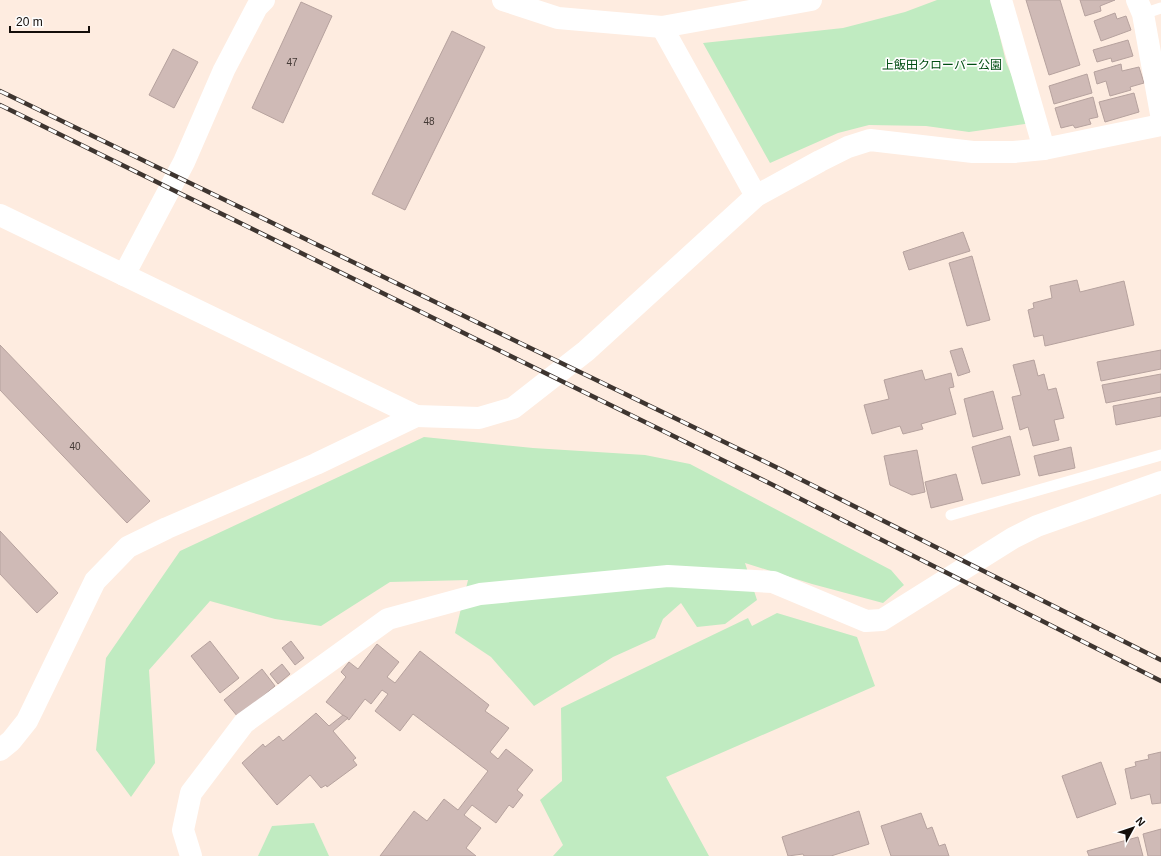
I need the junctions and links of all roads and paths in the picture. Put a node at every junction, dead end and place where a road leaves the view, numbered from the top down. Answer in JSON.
{"nodes":[{"id":1,"x":264,"y":0,"type":"edge"},
{"id":2,"x":503,"y":0,"type":"edge"},
{"id":3,"x":811,"y":0,"type":"edge"},
{"id":4,"x":1001,"y":0,"type":"edge"},
{"id":5,"x":1147,"y":7,"type":"edge"},
{"id":6,"x":662,"y":27,"type":"junction"},
{"id":7,"x":1161,"y":114,"type":"edge"},
{"id":8,"x":1161,"y":125,"type":"edge"},
{"id":9,"x":1044,"y":149,"type":"junction"},
{"id":10,"x":756,"y":196,"type":"junction"},
{"id":11,"x":2,"y":220,"type":"edge"},
{"id":12,"x":124,"y":275,"type":"junction"},
{"id":13,"x":416,"y":416,"type":"junction"},
{"id":14,"x":1161,"y":455,"type":"edge"},
{"id":15,"x":1161,"y":482,"type":"edge"},
{"id":16,"x":951,"y":515,"type":"dead end"},
{"id":17,"x":0,"y":750,"type":"edge"},
{"id":18,"x":191,"y":856,"type":"edge"}],
"edges":[{"from":1,"to":12,"type":"street"},
{"from":2,"to":6,"type":"street"},
{"from":3,"to":6,"type":"street"},
{"from":4,"to":9,"type":"street"},
{"from":5,"to":7,"type":"street"},
{"from":6,"to":10,"type":"street"},
{"from":8,"to":9,"type":"street"},
{"from":9,"to":10,"type":"street"},
{"from":10,"to":13,"type":"street"},
{"from":11,"to":12,"type":"street"},
{"from":12,"to":13,"type":"street"},
{"from":13,"to":17,"type":"street"},
{"from":14,"to":16,"type":"lane"},
{"from":15,"to":18,"type":"street"}]}
